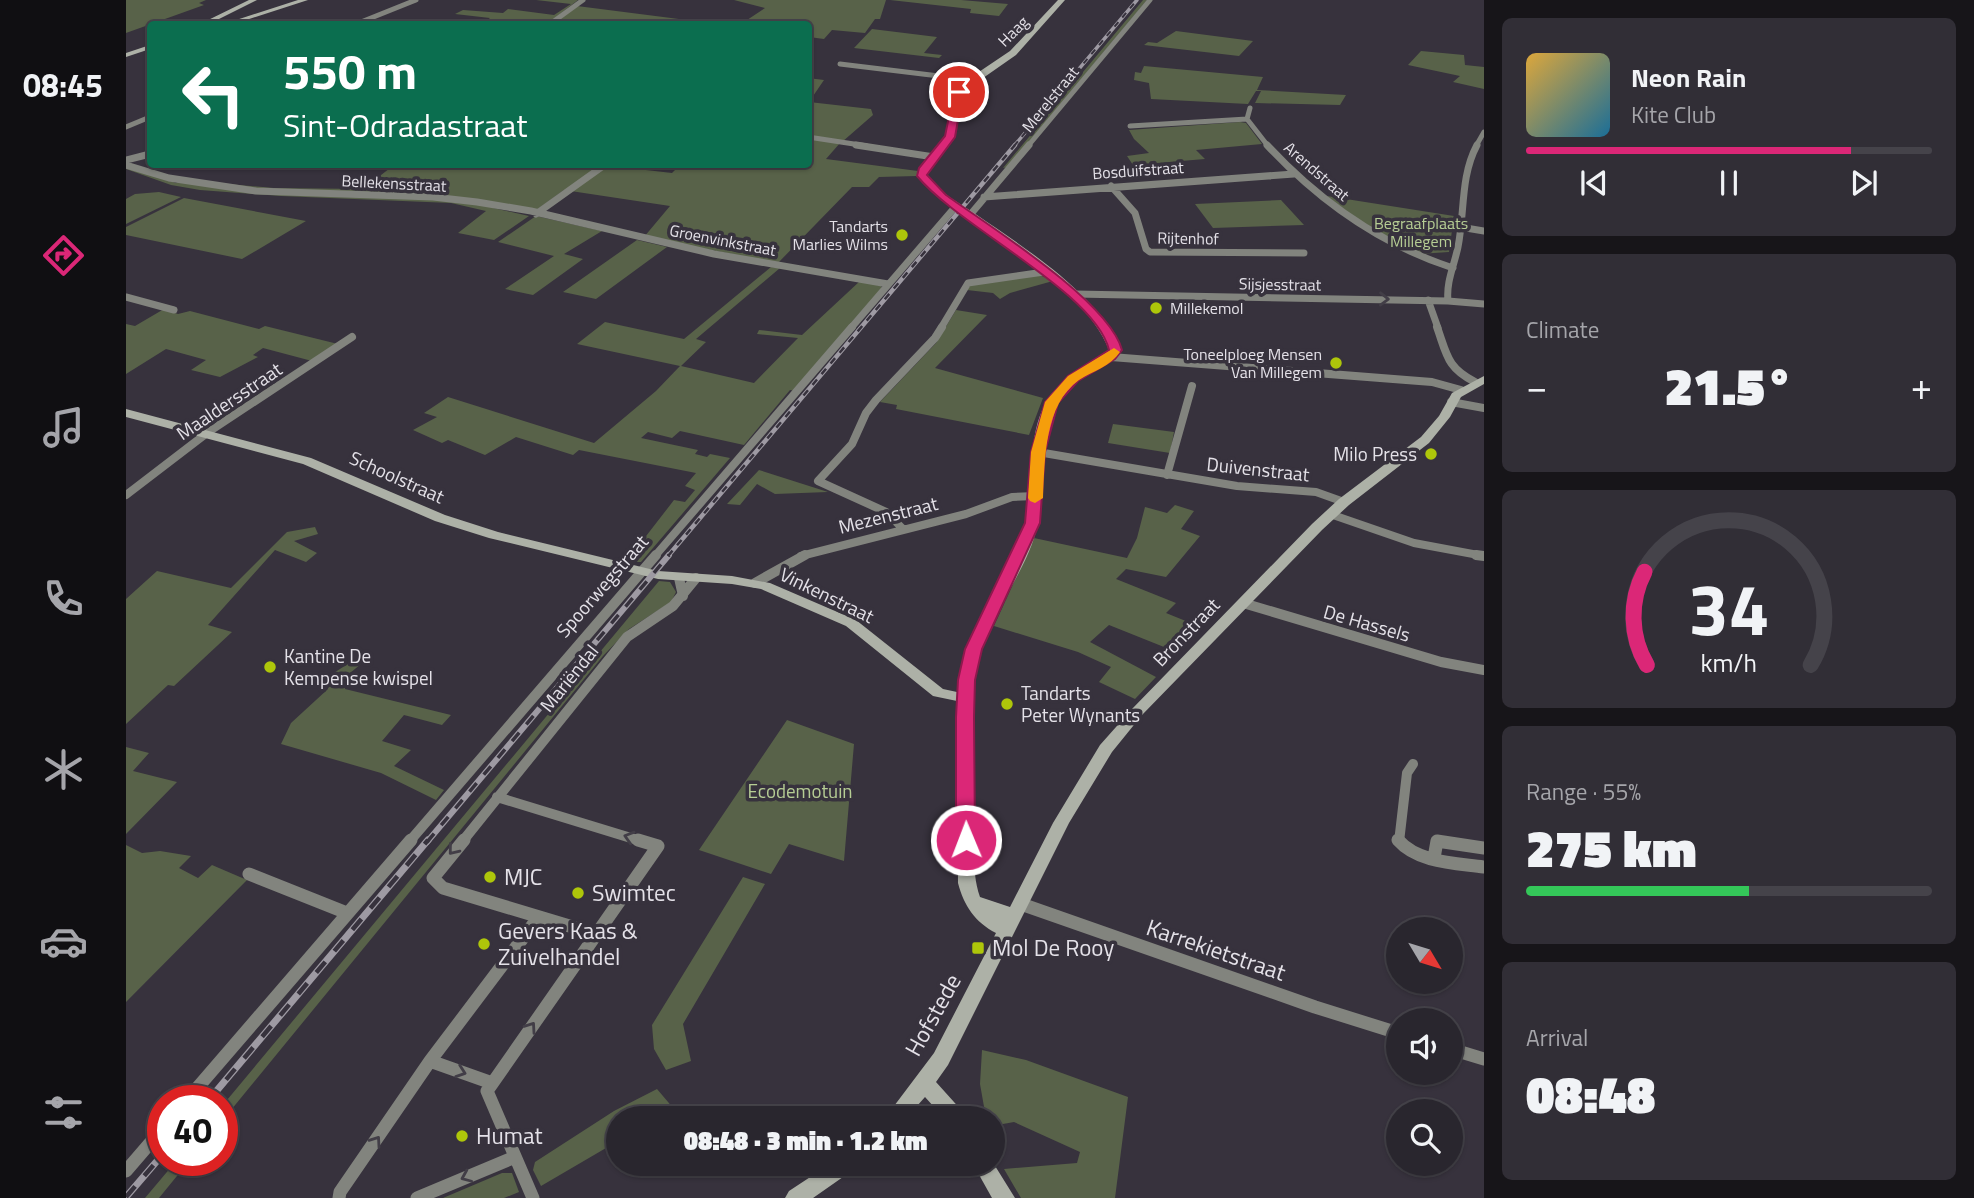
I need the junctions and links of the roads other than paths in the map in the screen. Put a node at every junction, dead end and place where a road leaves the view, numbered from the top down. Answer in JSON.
{"nodes":[{"id":1,"x":254,"y":0,"type":"edge"},
{"id":2,"x":305,"y":0,"type":"edge"},
{"id":3,"x":416,"y":0,"type":"edge"},
{"id":4,"x":583,"y":0,"type":"edge"},
{"id":5,"x":1062,"y":0,"type":"edge"},
{"id":6,"x":1150,"y":0,"type":"edge"},
{"id":7,"x":213,"y":21,"type":"edge"},
{"id":8,"x":238,"y":21,"type":"edge"},
{"id":9,"x":364,"y":21,"type":"edge"},
{"id":10,"x":554,"y":21,"type":"edge"},
{"id":11,"x":147,"y":48,"type":"edge"},
{"id":12,"x":126,"y":55,"type":"edge"},
{"id":13,"x":839,"y":64,"type":"dead end"},
{"id":14,"x":972,"y":80,"type":"junction"},
{"id":15,"x":1250,"y":108,"type":"dead end"},
{"id":16,"x":147,"y":118,"type":"edge"},
{"id":17,"x":1247,"y":119,"type":"junction"},
{"id":18,"x":1130,"y":126,"type":"dead end"},
{"id":19,"x":126,"y":127,"type":"edge"},
{"id":20,"x":1484,"y":132,"type":"edge"},
{"id":21,"x":812,"y":137,"type":"edge"},
{"id":22,"x":147,"y":155,"type":"edge"},
{"id":23,"x":934,"y":157,"type":"junction"},
{"id":24,"x":126,"y":163,"type":"edge"},
{"id":25,"x":600,"y":168,"type":"edge"},
{"id":26,"x":1294,"y":174,"type":"junction"},
{"id":27,"x":1111,"y":186,"type":"junction"},
{"id":28,"x":984,"y":197,"type":"junction"},
{"id":29,"x":956,"y":206,"type":"junction"},
{"id":30,"x":536,"y":214,"type":"junction"},
{"id":31,"x":970,"y":215,"type":"junction"},
{"id":32,"x":1460,"y":227,"type":"junction"},
{"id":33,"x":1484,"y":231,"type":"edge"},
{"id":34,"x":1304,"y":253,"type":"dead end"},
{"id":35,"x":1453,"y":268,"type":"junction"},
{"id":36,"x":1044,"y":272,"type":"junction"},
{"id":37,"x":888,"y":284,"type":"junction"},
{"id":38,"x":1075,"y":294,"type":"junction"},
{"id":39,"x":126,"y":297,"type":"edge"},
{"id":40,"x":1428,"y":300,"type":"junction"},
{"id":41,"x":1448,"y":301,"type":"junction"},
{"id":42,"x":1484,"y":303,"type":"edge"},
{"id":43,"x":174,"y":310,"type":"dead end"},
{"id":44,"x":352,"y":337,"type":"dead end"},
{"id":45,"x":1113,"y":353,"type":"junction"},
{"id":46,"x":1479,"y":380,"type":"edge"},
{"id":47,"x":1192,"y":386,"type":"dead end"},
{"id":48,"x":1461,"y":390,"type":"junction"},
{"id":49,"x":1451,"y":402,"type":"junction"},
{"id":50,"x":1484,"y":408,"type":"edge"},
{"id":51,"x":126,"y":413,"type":"edge"},
{"id":52,"x":207,"y":433,"type":"junction"},
{"id":53,"x":1038,"y":452,"type":"junction"},
{"id":54,"x":1167,"y":475,"type":"junction"},
{"id":55,"x":126,"y":495,"type":"edge"},
{"id":56,"x":1035,"y":496,"type":"junction"},
{"id":57,"x":1344,"y":502,"type":"junction"},
{"id":58,"x":1330,"y":514,"type":"junction"},
{"id":59,"x":903,"y":530,"type":"junction"},
{"id":60,"x":1484,"y":556,"type":"edge"},
{"id":61,"x":646,"y":572,"type":"junction"},
{"id":62,"x":679,"y":578,"type":"junction"},
{"id":63,"x":696,"y":578,"type":"junction"},
{"id":64,"x":755,"y":583,"type":"junction"},
{"id":65,"x":683,"y":596,"type":"junction"},
{"id":66,"x":1243,"y":603,"type":"junction"},
{"id":67,"x":1484,"y":670,"type":"edge"},
{"id":68,"x":966,"y":698,"type":"junction"},
{"id":69,"x":1413,"y":764,"type":"dead end"},
{"id":70,"x":496,"y":797,"type":"junction"},
{"id":71,"x":1484,"y":848,"type":"edge"},
{"id":72,"x":1434,"y":858,"type":"junction"},
{"id":73,"x":1484,"y":867,"type":"edge"},
{"id":74,"x":249,"y":874,"type":"dead end"},
{"id":75,"x":346,"y":914,"type":"junction"},
{"id":76,"x":1014,"y":916,"type":"junction"},
{"id":77,"x":538,"y":918,"type":"junction"},
{"id":78,"x":596,"y":934,"type":"junction"},
{"id":79,"x":1386,"y":1029,"type":"edge"},
{"id":80,"x":1463,"y":1053,"type":"edge"},
{"id":81,"x":1484,"y":1059,"type":"edge"},
{"id":82,"x":430,"y":1062,"type":"junction"},
{"id":83,"x":492,"y":1083,"type":"junction"},
{"id":84,"x":925,"y":1083,"type":"junction"},
{"id":85,"x":200,"y":1085,"type":"edge"},
{"id":86,"x":906,"y":1106,"type":"edge"},
{"id":87,"x":945,"y":1106,"type":"edge"},
{"id":88,"x":147,"y":1147,"type":"edge"},
{"id":89,"x":515,"y":1157,"type":"junction"},
{"id":90,"x":126,"y":1171,"type":"edge"},
{"id":91,"x":828,"y":1176,"type":"edge"},
{"id":92,"x":990,"y":1176,"type":"edge"},
{"id":93,"x":339,"y":1198,"type":"edge"},
{"id":94,"x":417,"y":1198,"type":"edge"},
{"id":95,"x":533,"y":1198,"type":"edge"},
{"id":96,"x":796,"y":1198,"type":"edge"},
{"id":97,"x":1004,"y":1198,"type":"edge"}],
"edges":[{"from":1,"to":7,"type":"street"},
{"from":2,"to":8,"type":"street"},
{"from":3,"to":9,"type":"street"},
{"from":4,"to":10,"type":"street"},
{"from":5,"to":14,"type":"street","name":"Haag"},
{"from":6,"to":28,"type":"street","name":"Merelstraat"},
{"from":11,"to":12,"type":"street"},
{"from":13,"to":14,"type":"street"},
{"from":14,"to":23,"type":"street","name":"Haag"},
{"from":15,"to":17,"type":"street"},
{"from":16,"to":19,"type":"street"},
{"from":17,"to":18,"type":"street"},
{"from":17,"to":26,"type":"street","name":"Arendstraat"},
{"from":20,"to":32,"type":"street"},
{"from":21,"to":23,"type":"street"},
{"from":22,"to":24,"type":"street"},
{"from":23,"to":29,"type":"street","name":"Haag"},
{"from":24,"to":30,"type":"street","name":"Bellekensstraat"},
{"from":25,"to":30,"type":"street"},
{"from":26,"to":27,"type":"street","name":"Bosduifstraat"},
{"from":26,"to":35,"type":"street","name":"Arendstraat"},
{"from":27,"to":28,"type":"street","name":"Bosduifstraat"},
{"from":27,"to":34,"type":"street","name":"Rijtenhof"},
{"from":28,"to":31,"type":"street","name":"Merelstraat"},
{"from":29,"to":31,"type":"street"},
{"from":29,"to":37,"type":"street"},
{"from":30,"to":37,"type":"street","name":"Groenvinkstraat"},
{"from":31,"to":36,"type":"street"},
{"from":32,"to":33,"type":"street"},
{"from":32,"to":35,"type":"street"},
{"from":35,"to":41,"type":"street"},
{"from":36,"to":38,"type":"street"},
{"from":36,"to":59,"type":"street"},
{"from":37,"to":61,"type":"street","name":"Spoorwegstraat"},
{"from":38,"to":40,"type":"street","name":"Sijsjesstraat","one_way":true},
{"from":38,"to":45,"type":"street"},
{"from":39,"to":43,"type":"street"},
{"from":40,"to":41,"type":"street","name":"Sijsjesstraat"},
{"from":40,"to":46,"type":"street"},
{"from":41,"to":42,"type":"street","name":"Sijsjesstraat"},
{"from":44,"to":52,"type":"street","name":"Maaldersstraat"},
{"from":45,"to":48,"type":"street"},
{"from":45,"to":53,"type":"street"},
{"from":46,"to":48,"type":"street"},
{"from":47,"to":54,"type":"street"},
{"from":48,"to":49,"type":"street","name":"Bronstraat"},
{"from":49,"to":50,"type":"street"},
{"from":49,"to":57,"type":"street","name":"Bronstraat"},
{"from":51,"to":52,"type":"street","name":"Schoolstraat"},
{"from":52,"to":55,"type":"street","name":"Maaldersstraat"},
{"from":52,"to":61,"type":"street","name":"Schoolstraat"},
{"from":53,"to":54,"type":"street","name":"Duivenstraat"},
{"from":53,"to":56,"type":"street"},
{"from":54,"to":57,"type":"street","name":"Duivenstraat"},
{"from":56,"to":59,"type":"street","name":"Mezenstraat"},
{"from":56,"to":68,"type":"street"},
{"from":57,"to":58,"type":"street","name":"Bronstraat"},
{"from":58,"to":60,"type":"street"},
{"from":58,"to":66,"type":"street","name":"Bronstraat"},
{"from":59,"to":64,"type":"street","name":"Mezenstraat"},
{"from":61,"to":62,"type":"street","name":"Vinkenstraat"},
{"from":61,"to":75,"type":"street","name":"Spoorwegstraat"},
{"from":62,"to":63,"type":"street","name":"Vinkenstraat"},
{"from":62,"to":65,"type":"street"},
{"from":63,"to":64,"type":"street","name":"Vinkenstraat"},
{"from":63,"to":65,"type":"street","name":"Mariëndal"},
{"from":64,"to":68,"type":"street","name":"Vinkenstraat"},
{"from":65,"to":70,"type":"street","name":"Mariëndal"},
{"from":66,"to":67,"type":"street","name":"De Hassels"},
{"from":66,"to":76,"type":"street","name":"Bronstraat"},
{"from":68,"to":76,"type":"street"},
{"from":69,"to":72,"type":"street"},
{"from":70,"to":77,"type":"street","name":"Mariëndal","one_way":true},
{"from":78,"to":70,"type":"street","one_way":true},
{"from":71,"to":72,"type":"street"},
{"from":72,"to":73,"type":"street"},
{"from":74,"to":75,"type":"street"},
{"from":75,"to":85,"type":"street","name":"Spoorwegstraat"},
{"from":76,"to":79,"type":"street","name":"Karrekietstraat"},
{"from":76,"to":84,"type":"street","name":"Hofstede"},
{"from":77,"to":78,"type":"street","name":"Mariëndal"},
{"from":77,"to":82,"type":"street"},
{"from":83,"to":78,"type":"street","one_way":true},
{"from":80,"to":81,"type":"street"},
{"from":82,"to":83,"type":"street","one_way":true},
{"from":93,"to":82,"type":"street","one_way":true},
{"from":83,"to":89,"type":"street"},
{"from":84,"to":86,"type":"street","name":"Hofstede"},
{"from":84,"to":87,"type":"street"},
{"from":88,"to":90,"type":"street"},
{"from":89,"to":94,"type":"street","one_way":true},
{"from":89,"to":95,"type":"street"},
{"from":91,"to":96,"type":"street"},
{"from":92,"to":97,"type":"street"}]}
